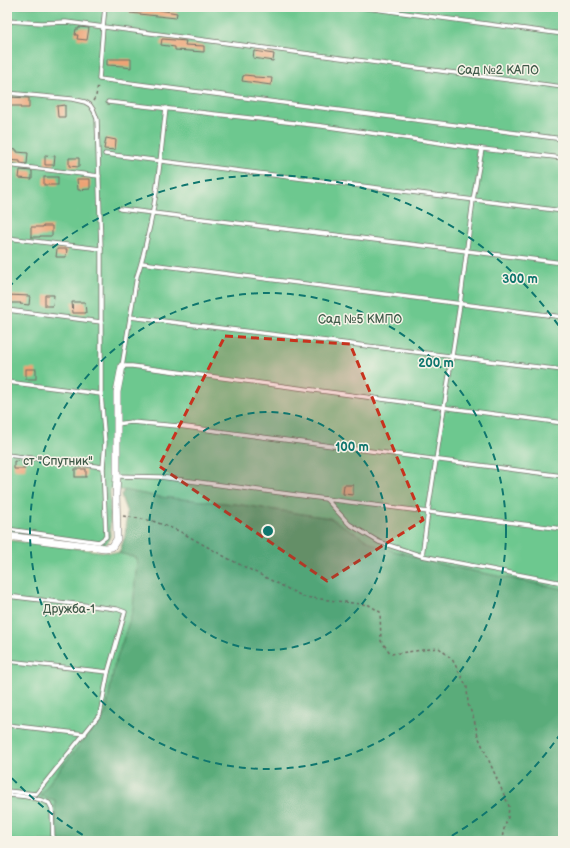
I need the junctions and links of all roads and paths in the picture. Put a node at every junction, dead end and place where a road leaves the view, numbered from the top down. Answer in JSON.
{"nodes":[{"id":1,"x":105,"y":7,"type":"edge"},
{"id":2,"x":359,"y":7,"type":"edge"},
{"id":3,"x":7,"y":21,"type":"edge"},
{"id":4,"x":103,"y":27,"type":"junction"},
{"id":5,"x":563,"y":34,"type":"edge"},
{"id":6,"x":99,"y":79,"type":"junction"},
{"id":7,"x":563,"y":86,"type":"edge"},
{"id":8,"x":7,"y":92,"type":"edge"},
{"id":9,"x":108,"y":102,"type":"dead end"},
{"id":10,"x":90,"y":105,"type":"junction"},
{"id":11,"x":166,"y":108,"type":"junction"},
{"id":12,"x":563,"y":139,"type":"edge"},
{"id":13,"x":482,"y":149,"type":"junction"},
{"id":14,"x":105,"y":154,"type":"dead end"},
{"id":15,"x":563,"y":158,"type":"edge"},
{"id":16,"x":160,"y":160,"type":"junction"},
{"id":17,"x":7,"y":165,"type":"edge"},
{"id":18,"x":99,"y":176,"type":"junction"},
{"id":19,"x":473,"y":200,"type":"junction"},
{"id":20,"x":120,"y":209,"type":"dead end"},
{"id":21,"x":563,"y":211,"type":"edge"},
{"id":22,"x":153,"y":212,"type":"junction"},
{"id":23,"x":7,"y":238,"type":"edge"},
{"id":24,"x":100,"y":249,"type":"junction"},
{"id":25,"x":467,"y":251,"type":"junction"},
{"id":26,"x":142,"y":263,"type":"junction"},
{"id":27,"x":563,"y":264,"type":"edge"},
{"id":28,"x":460,"y":304,"type":"junction"},
{"id":29,"x":7,"y":310,"type":"edge"},
{"id":30,"x":130,"y":317,"type":"junction"},
{"id":31,"x":563,"y":317,"type":"edge"},
{"id":32,"x":101,"y":322,"type":"junction"},
{"id":33,"x":452,"y":356,"type":"junction"},
{"id":34,"x":122,"y":366,"type":"junction"},
{"id":35,"x":563,"y":370,"type":"edge"},
{"id":36,"x":7,"y":382,"type":"edge"},
{"id":37,"x":101,"y":394,"type":"junction"},
{"id":38,"x":443,"y":407,"type":"junction"},
{"id":39,"x":563,"y":423,"type":"edge"},
{"id":40,"x":117,"y":424,"type":"junction"},
{"id":41,"x":7,"y":455,"type":"edge"},
{"id":42,"x":436,"y":459,"type":"junction"},
{"id":43,"x":103,"y":467,"type":"junction"},
{"id":44,"x":117,"y":476,"type":"junction"},
{"id":45,"x":563,"y":476,"type":"edge"},
{"id":46,"x":326,"y":500,"type":"junction"},
{"id":47,"x":428,"y":512,"type":"junction"},
{"id":48,"x":117,"y":515,"type":"junction"},
{"id":49,"x":7,"y":529,"type":"edge"},
{"id":50,"x":563,"y":529,"type":"edge"},
{"id":51,"x":7,"y":536,"type":"edge"},
{"id":52,"x":422,"y":556,"type":"junction"},
{"id":53,"x":563,"y":583,"type":"edge"},
{"id":54,"x":7,"y":596,"type":"edge"},
{"id":55,"x":7,"y":661,"type":"edge"},
{"id":56,"x":108,"y":672,"type":"junction"},
{"id":57,"x":7,"y":725,"type":"edge"},
{"id":58,"x":85,"y":734,"type":"junction"},
{"id":59,"x":7,"y":791,"type":"edge"},
{"id":60,"x":7,"y":795,"type":"edge"},
{"id":61,"x":53,"y":841,"type":"edge"},
{"id":62,"x":502,"y":841,"type":"edge"}],
"edges":[{"from":1,"to":4,"type":"lane"},
{"from":2,"to":5,"type":"lane"},
{"from":3,"to":4,"type":"lane"},
{"from":4,"to":6,"type":"lane"},
{"from":4,"to":7,"type":"lane"},
{"from":6,"to":10,"type":"path"},
{"from":6,"to":12,"type":"lane"},
{"from":8,"to":10,"type":"lane"},
{"from":9,"to":11,"type":"lane"},
{"from":10,"to":18,"type":"lane"},
{"from":11,"to":13,"type":"lane"},
{"from":11,"to":16,"type":"lane"},
{"from":13,"to":15,"type":"lane"},
{"from":13,"to":19,"type":"lane"},
{"from":14,"to":16,"type":"lane"},
{"from":16,"to":19,"type":"lane"},
{"from":16,"to":22,"type":"lane"},
{"from":17,"to":18,"type":"lane"},
{"from":18,"to":24,"type":"lane"},
{"from":19,"to":21,"type":"lane"},
{"from":19,"to":25,"type":"lane"},
{"from":20,"to":22,"type":"lane"},
{"from":22,"to":25,"type":"lane"},
{"from":22,"to":26,"type":"lane"},
{"from":23,"to":24,"type":"lane"},
{"from":24,"to":32,"type":"lane"},
{"from":25,"to":27,"type":"lane"},
{"from":25,"to":28,"type":"lane"},
{"from":26,"to":28,"type":"lane"},
{"from":26,"to":30,"type":"lane"},
{"from":28,"to":31,"type":"lane"},
{"from":28,"to":33,"type":"lane"},
{"from":29,"to":32,"type":"lane"},
{"from":30,"to":33,"type":"lane"},
{"from":30,"to":34,"type":"lane"},
{"from":32,"to":37,"type":"lane"},
{"from":33,"to":35,"type":"lane"},
{"from":33,"to":38,"type":"lane"},
{"from":34,"to":38,"type":"lane"},
{"from":34,"to":40,"type":"street"},
{"from":36,"to":37,"type":"lane"},
{"from":37,"to":43,"type":"lane"},
{"from":38,"to":39,"type":"lane"},
{"from":38,"to":42,"type":"lane"},
{"from":40,"to":42,"type":"lane"},
{"from":40,"to":44,"type":"street"},
{"from":41,"to":43,"type":"lane"},
{"from":42,"to":45,"type":"lane"},
{"from":42,"to":47,"type":"lane"},
{"from":43,"to":49,"type":"lane"},
{"from":44,"to":46,"type":"lane"},
{"from":44,"to":48,"type":"street"},
{"from":46,"to":47,"type":"lane"},
{"from":46,"to":52,"type":"lane"},
{"from":47,"to":50,"type":"lane"},
{"from":47,"to":52,"type":"lane"},
{"from":48,"to":51,"type":"street"},
{"from":48,"to":62,"type":"path"},
{"from":52,"to":53,"type":"lane"},
{"from":54,"to":56,"type":"lane"},
{"from":55,"to":56,"type":"lane"},
{"from":56,"to":58,"type":"lane"},
{"from":57,"to":58,"type":"lane"},
{"from":58,"to":59,"type":"lane"},
{"from":60,"to":61,"type":"lane"}]}
